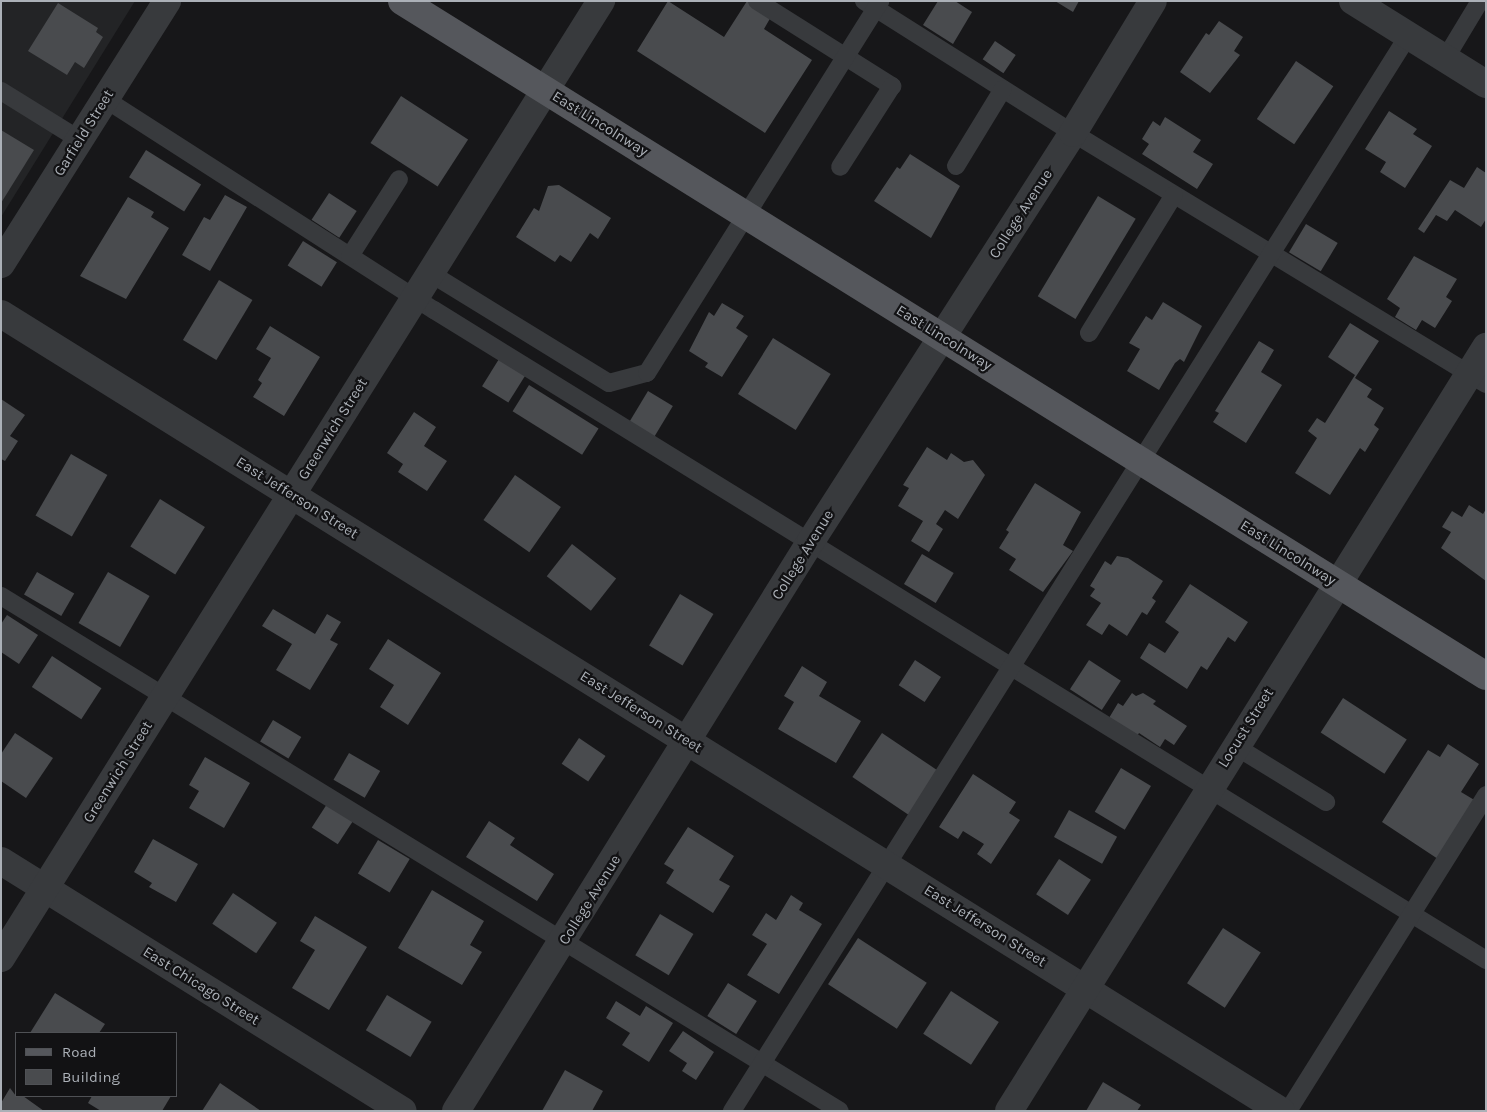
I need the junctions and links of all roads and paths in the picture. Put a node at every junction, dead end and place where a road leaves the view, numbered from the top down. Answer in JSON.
{"nodes":[{"id":1,"x":167,"y":1,"type":"edge"},
{"id":2,"x":402,"y":1,"type":"edge"},
{"id":3,"x":601,"y":1,"type":"edge"},
{"id":4,"x":757,"y":1,"type":"edge"},
{"id":5,"x":1153,"y":1,"type":"edge"},
{"id":6,"x":1353,"y":1,"type":"edge"},
{"id":7,"x":1480,"y":1,"type":"edge"},
{"id":8,"x":873,"y":4,"type":"edge"},
{"id":9,"x":1408,"y":36,"type":"junction"},
{"id":10,"x":845,"y":57,"type":"junction"},
{"id":11,"x":1445,"y":59,"type":"junction"},
{"id":12,"x":1486,"y":84,"type":"edge"},
{"id":13,"x":1002,"y":89,"type":"junction"},
{"id":14,"x":545,"y":90,"type":"junction"},
{"id":15,"x":1,"y":91,"type":"edge"},
{"id":16,"x":105,"y":99,"type":"junction"},
{"id":17,"x":1073,"y":133,"type":"junction"},
{"id":18,"x":80,"y":140,"type":"junction"},
{"id":19,"x":956,"y":166,"type":"dead end"},
{"id":20,"x":840,"y":167,"type":"dead end"},
{"id":21,"x":399,"y":179,"type":"dead end"},
{"id":22,"x":1174,"y":195,"type":"junction"},
{"id":23,"x":746,"y":215,"type":"junction"},
{"id":24,"x":1271,"y":254,"type":"junction"},
{"id":25,"x":350,"y":256,"type":"junction"},
{"id":26,"x":1,"y":264,"type":"edge"},
{"id":27,"x":430,"y":273,"type":"junction"},
{"id":28,"x":415,"y":298,"type":"junction"},
{"id":29,"x":1,"y":314,"type":"edge"},
{"id":30,"x":1089,"y":333,"type":"dead end"},
{"id":31,"x":941,"y":337,"type":"junction"},
{"id":32,"x":1486,"y":346,"type":"edge"},
{"id":33,"x":1477,"y":379,"type":"edge"},
{"id":34,"x":1141,"y":461,"type":"junction"},
{"id":35,"x":291,"y":495,"type":"junction"},
{"id":36,"x":812,"y":541,"type":"junction"},
{"id":37,"x":1336,"y":583,"type":"junction"},
{"id":38,"x":1,"y":596,"type":"edge"},
{"id":39,"x":1010,"y":668,"type":"junction"},
{"id":40,"x":1486,"y":676,"type":"edge"},
{"id":41,"x":165,"y":697,"type":"junction"},
{"id":42,"x":688,"y":742,"type":"junction"},
{"id":43,"x":1235,"y":746,"type":"junction"},
{"id":44,"x":1209,"y":788,"type":"junction"},
{"id":45,"x":1486,"y":795,"type":"edge"},
{"id":46,"x":1326,"y":802,"type":"dead end"},
{"id":47,"x":1,"y":860,"type":"edge"},
{"id":48,"x":887,"y":865,"type":"junction"},
{"id":49,"x":45,"y":888,"type":"junction"},
{"id":50,"x":1413,"y":915,"type":"junction"},
{"id":51,"x":563,"y":943,"type":"junction"},
{"id":52,"x":1,"y":958,"type":"edge"},
{"id":53,"x":1486,"y":960,"type":"edge"},
{"id":54,"x":1085,"y":988,"type":"junction"},
{"id":55,"x":762,"y":1064,"type":"junction"},
{"id":56,"x":402,"y":1111,"type":"edge"},
{"id":57,"x":456,"y":1111,"type":"edge"},
{"id":58,"x":732,"y":1111,"type":"edge"},
{"id":59,"x":840,"y":1111,"type":"edge"},
{"id":60,"x":1009,"y":1111,"type":"edge"},
{"id":61,"x":1281,"y":1111,"type":"edge"},
{"id":62,"x":1288,"y":1111,"type":"edge"}],
"edges":[{"from":1,"to":16,"type":"street","name":"Garfield Street"},
{"from":2,"to":14,"type":"main road","name":"East Lincolnway"},
{"from":3,"to":14,"type":"street","name":"Greenwich Street"},
{"from":4,"to":10,"type":"lane"},
{"from":5,"to":17,"type":"street","name":"College Avenue"},
{"from":6,"to":9,"type":"street"},
{"from":7,"to":11,"type":"lane"},
{"from":8,"to":10,"type":"lane"},
{"from":8,"to":13,"type":"lane"},
{"from":9,"to":11,"type":"street"},
{"from":9,"to":24,"type":"lane"},
{"from":10,"to":20,"type":"lane"},
{"from":10,"to":23,"type":"lane"},
{"from":11,"to":12,"type":"street"},
{"from":13,"to":17,"type":"lane"},
{"from":13,"to":19,"type":"lane"},
{"from":14,"to":23,"type":"main road","name":"East Lincolnway"},
{"from":14,"to":27,"type":"street","name":"Greenwich Street"},
{"from":15,"to":18,"type":"lane"},
{"from":16,"to":18,"type":"street","name":"Garfield Street"},
{"from":16,"to":25,"type":"lane"},
{"from":17,"to":22,"type":"lane"},
{"from":17,"to":31,"type":"street","name":"College Avenue"},
{"from":18,"to":26,"type":"street","name":"Garfield Street"},
{"from":21,"to":25,"type":"lane"},
{"from":22,"to":24,"type":"lane"},
{"from":22,"to":30,"type":"lane"},
{"from":23,"to":27,"type":"lane"},
{"from":23,"to":31,"type":"main road","name":"East Lincolnway"},
{"from":24,"to":33,"type":"lane"},
{"from":24,"to":34,"type":"lane"},
{"from":25,"to":28,"type":"lane"},
{"from":27,"to":28,"type":"street","name":"Greenwich Street"},
{"from":28,"to":35,"type":"street","name":"Greenwich Street"},
{"from":28,"to":36,"type":"lane"},
{"from":29,"to":35,"type":"street","name":"East Jefferson Street"},
{"from":31,"to":34,"type":"main road","name":"East Lincolnway"},
{"from":31,"to":36,"type":"street","name":"College Avenue"},
{"from":32,"to":33,"type":"street","name":"Locust Street"},
{"from":33,"to":37,"type":"street","name":"Locust Street"},
{"from":34,"to":37,"type":"main road","name":"East Lincolnway"},
{"from":34,"to":39,"type":"lane"},
{"from":35,"to":41,"type":"street","name":"Greenwich Street"},
{"from":35,"to":42,"type":"street","name":"East Jefferson Street"},
{"from":36,"to":39,"type":"lane"},
{"from":36,"to":42,"type":"street","name":"College Avenue"},
{"from":37,"to":40,"type":"main road","name":"East Lincolnway"},
{"from":37,"to":43,"type":"street","name":"Locust Street"},
{"from":38,"to":41,"type":"lane"},
{"from":39,"to":44,"type":"lane"},
{"from":39,"to":48,"type":"lane"},
{"from":41,"to":49,"type":"street","name":"Greenwich Street"},
{"from":41,"to":51,"type":"lane"},
{"from":42,"to":48,"type":"street","name":"East Jefferson Street"},
{"from":42,"to":51,"type":"street","name":"College Avenue"},
{"from":43,"to":44,"type":"street","name":"Locust Street"},
{"from":43,"to":46,"type":"lane"},
{"from":44,"to":50,"type":"lane"},
{"from":44,"to":54,"type":"street","name":"Locust Street"},
{"from":45,"to":50,"type":"lane"},
{"from":47,"to":49,"type":"street","name":"East Chicago Street"},
{"from":48,"to":54,"type":"street","name":"East Jefferson Street"},
{"from":48,"to":55,"type":"lane"},
{"from":49,"to":52,"type":"street","name":"Greenwich Street"},
{"from":49,"to":56,"type":"street","name":"East Chicago Street"},
{"from":50,"to":53,"type":"lane"},
{"from":50,"to":62,"type":"lane"},
{"from":51,"to":55,"type":"lane"},
{"from":51,"to":57,"type":"street","name":"College Avenue"},
{"from":54,"to":60,"type":"street","name":"Locust Street"},
{"from":54,"to":61,"type":"street","name":"East Jefferson Street"},
{"from":55,"to":58,"type":"lane"},
{"from":55,"to":59,"type":"lane"}]}
